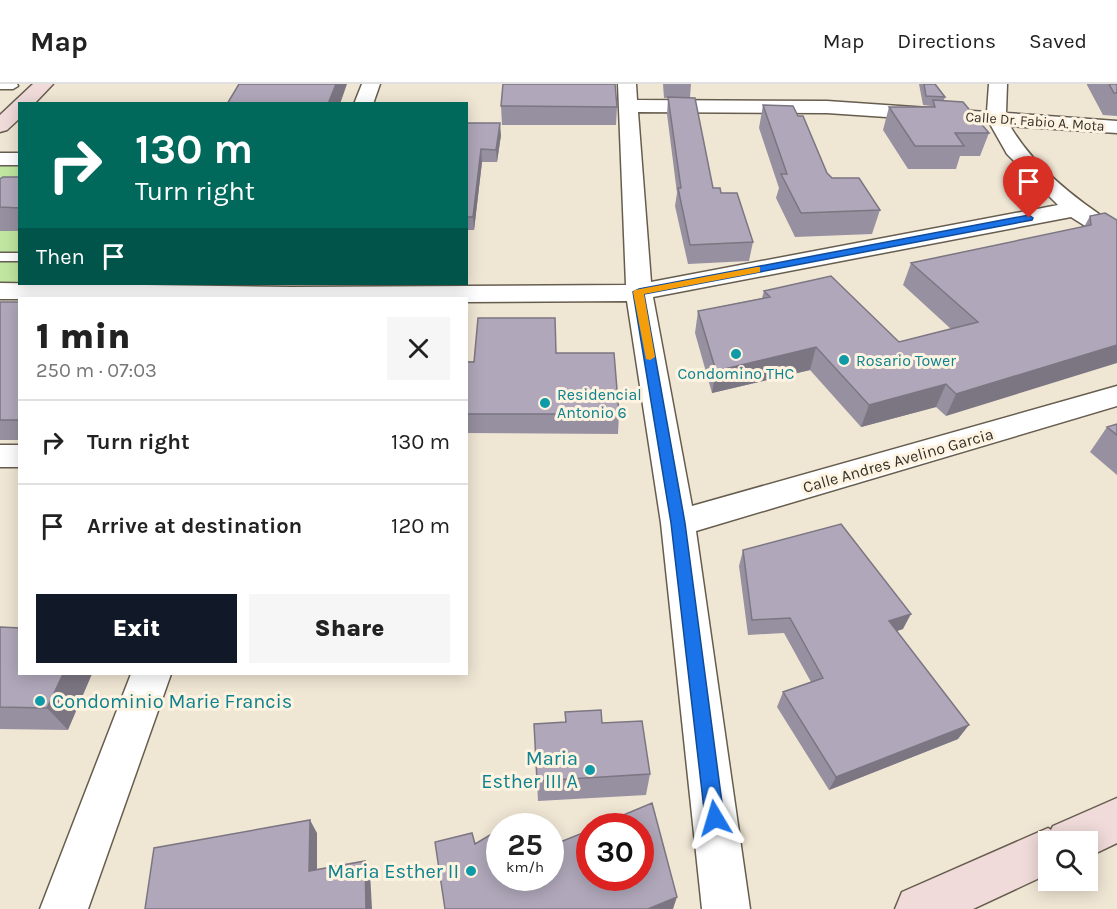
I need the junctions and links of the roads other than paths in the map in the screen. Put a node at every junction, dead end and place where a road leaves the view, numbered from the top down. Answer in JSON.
{"nodes":[{"id":1,"x":44,"y":84,"type":"edge"},
{"id":2,"x":371,"y":84,"type":"edge"},
{"id":3,"x":998,"y":84,"type":"edge"},
{"id":4,"x":628,"y":95,"type":"edge"},
{"id":5,"x":25,"y":102,"type":"edge"},
{"id":6,"x":364,"y":102,"type":"edge"},
{"id":7,"x":18,"y":109,"type":"edge"},
{"id":8,"x":996,"y":118,"type":"junction"},
{"id":9,"x":0,"y":126,"type":"edge"},
{"id":10,"x":1117,"y":127,"type":"edge"},
{"id":11,"x":0,"y":159,"type":"edge"},
{"id":12,"x":18,"y":159,"type":"edge"},
{"id":13,"x":1075,"y":209,"type":"junction"},
{"id":14,"x":1117,"y":236,"type":"edge"},
{"id":15,"x":0,"y":257,"type":"edge"},
{"id":16,"x":18,"y":257,"type":"edge"},
{"id":17,"x":12,"y":289,"type":"edge"},
{"id":18,"x":293,"y":292,"type":"edge"},
{"id":19,"x":639,"y":292,"type":"junction"},
{"id":20,"x":1117,"y":396,"type":"edge"},
{"id":21,"x":0,"y":456,"type":"edge"},
{"id":22,"x":18,"y":456,"type":"edge"},
{"id":23,"x":678,"y":523,"type":"junction"},
{"id":24,"x":151,"y":675,"type":"edge"},
{"id":25,"x":1117,"y":820,"type":"edge"},
{"id":26,"x":1093,"y":831,"type":"edge"},
{"id":27,"x":1038,"y":855,"type":"edge"},
{"id":28,"x":64,"y":909,"type":"edge"},
{"id":29,"x":726,"y":909,"type":"edge"},
{"id":30,"x":919,"y":909,"type":"edge"}],
"edges":[{"from":1,"to":5,"type":"street"},
{"from":2,"to":6,"type":"street"},
{"from":3,"to":8,"type":"street"},
{"from":4,"to":8,"type":"street","name":"Calle Dr. Fabio A. Mota"},
{"from":4,"to":19,"type":"street"},
{"from":7,"to":9,"type":"street"},
{"from":8,"to":10,"type":"street","name":"Calle Dr. Fabio A. Mota"},
{"from":8,"to":13,"type":"street"},
{"from":11,"to":12,"type":"street"},
{"from":13,"to":14,"type":"street"},
{"from":13,"to":19,"type":"street"},
{"from":15,"to":16,"type":"lane"},
{"from":17,"to":18,"type":"street"},
{"from":18,"to":19,"type":"street"},
{"from":19,"to":23,"type":"street"},
{"from":20,"to":23,"type":"street","name":"Calle Andres Avelino Garcia"},
{"from":21,"to":22,"type":"street"},
{"from":23,"to":29,"type":"street"},
{"from":24,"to":28,"type":"street"},
{"from":25,"to":26,"type":"street"},
{"from":27,"to":30,"type":"street"}]}
